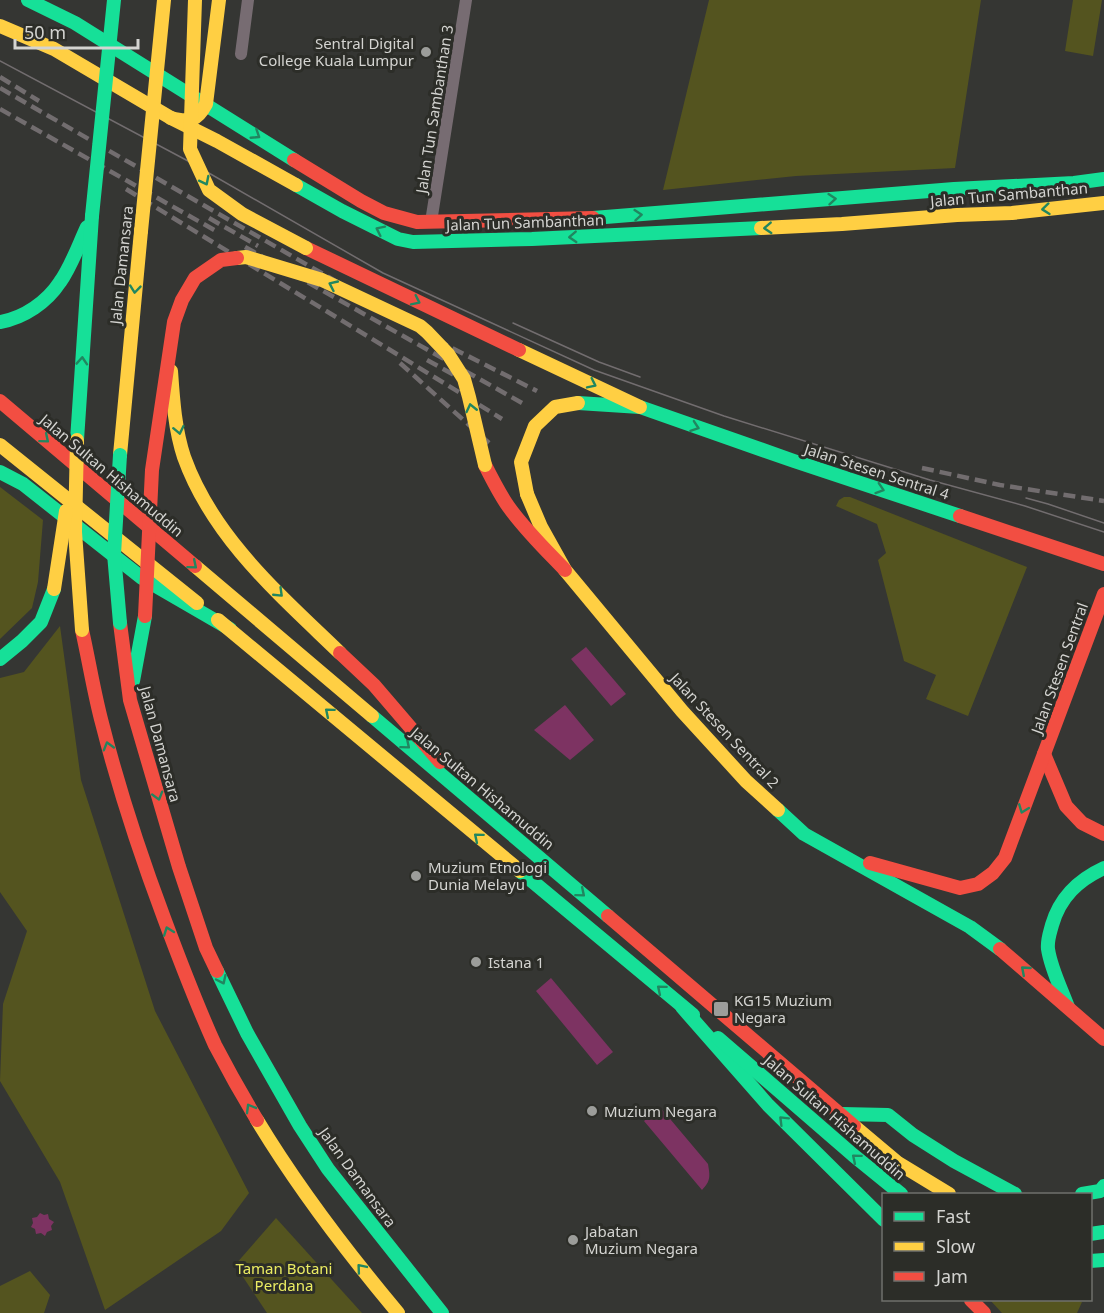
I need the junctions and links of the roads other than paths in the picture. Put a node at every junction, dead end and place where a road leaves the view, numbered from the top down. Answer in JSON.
{"nodes":[{"id":1,"x":28,"y":0,"type":"edge"},
{"id":2,"x":114,"y":0,"type":"edge"},
{"id":3,"x":164,"y":0,"type":"edge"},
{"id":4,"x":195,"y":0,"type":"edge"},
{"id":5,"x":219,"y":0,"type":"edge"},
{"id":6,"x":248,"y":0,"type":"edge"},
{"id":7,"x":466,"y":0,"type":"edge"},
{"id":8,"x":0,"y":26,"type":"edge"},
{"id":9,"x":241,"y":54,"type":"dead end"},
{"id":10,"x":206,"y":104,"type":"junction"},
{"id":11,"x":171,"y":118,"type":"junction"},
{"id":12,"x":1104,"y":179,"type":"edge"},
{"id":13,"x":1104,"y":203,"type":"edge"},
{"id":14,"x":92,"y":216,"type":"junction"},
{"id":15,"x":431,"y":222,"type":"junction"},
{"id":16,"x":0,"y":322,"type":"edge"},
{"id":17,"x":169,"y":351,"type":"junction"},
{"id":18,"x":0,"y":401,"type":"edge"},
{"id":19,"x":640,"y":407,"type":"junction"},
{"id":20,"x":77,"y":440,"type":"junction"},
{"id":21,"x":0,"y":445,"type":"edge"},
{"id":22,"x":0,"y":472,"type":"edge"},
{"id":23,"x":1104,"y":564,"type":"edge"},
{"id":24,"x":566,"y":570,"type":"junction"},
{"id":25,"x":1104,"y":594,"type":"edge"},
{"id":26,"x":230,"y":629,"type":"junction"},
{"id":27,"x":0,"y":659,"type":"edge"},
{"id":28,"x":130,"y":700,"type":"junction"},
{"id":29,"x":1044,"y":754,"type":"junction"},
{"id":30,"x":479,"y":806,"type":"junction"},
{"id":31,"x":1104,"y":834,"type":"edge"},
{"id":32,"x":843,"y":856,"type":"junction"},
{"id":33,"x":1104,"y":868,"type":"edge"},
{"id":34,"x":682,"y":1007,"type":"junction"},
{"id":35,"x":1069,"y":1008,"type":"junction"},
{"id":36,"x":1104,"y":1039,"type":"edge"},
{"id":37,"x":842,"y":1114,"type":"junction"},
{"id":38,"x":1104,"y":1186,"type":"edge"},
{"id":39,"x":900,"y":1193,"type":"edge"},
{"id":40,"x":947,"y":1193,"type":"edge"},
{"id":41,"x":1013,"y":1193,"type":"edge"},
{"id":42,"x":1088,"y":1193,"type":"edge"},
{"id":43,"x":882,"y":1218,"type":"edge"},
{"id":44,"x":973,"y":1301,"type":"edge"},
{"id":45,"x":398,"y":1313,"type":"edge"},
{"id":46,"x":442,"y":1313,"type":"edge"},
{"id":47,"x":984,"y":1313,"type":"edge"}],
"edges":[{"from":1,"to":10,"type":"main road","name":"Jalan Tun Sambanthan"},
{"from":2,"to":14,"type":"main road","name":"Jalan Damansara","bridge":true},
{"from":3,"to":28,"type":"main road","name":"Jalan Damansara","one_way":true,"bridge":true},
{"from":4,"to":19,"type":"main road","one_way":true,"bridge":true},
{"from":5,"to":10,"type":"main road"},
{"from":6,"to":9,"type":"street"},
{"from":7,"to":15,"type":"street","name":"Jalan Tun Sambanthan 3"},
{"from":8,"to":11,"type":"main road","name":"Jalan Tun Sambanthan"},
{"from":10,"to":11,"type":"main road"},
{"from":10,"to":15,"type":"main road","name":"Jalan Tun Sambanthan","one_way":true},
{"from":13,"to":11,"type":"main road","name":"Jalan Tun Sambanthan","one_way":true},
{"from":15,"to":12,"type":"main road","name":"Jalan Tun Sambanthan","one_way":true},
{"from":14,"to":16,"type":"main road"},
{"from":20,"to":14,"type":"main road","name":"Jalan Damansara","one_way":true},
{"from":24,"to":17,"type":"main road","one_way":true,"bridge":true},
{"from":17,"to":28,"type":"main road","bridge":true},
{"from":17,"to":30,"type":"main road","one_way":true},
{"from":18,"to":30,"type":"main road","name":"Jalan Sultan Hishamuddin","one_way":true},
{"from":19,"to":23,"type":"main road","name":"Jalan Stesen Sentral 4","one_way":true},
{"from":19,"to":24,"type":"main road","name":"Jalan Stesen Sentral 2","bridge":true},
{"from":20,"to":27,"type":"main road","bridge":true},
{"from":45,"to":20,"type":"main road","name":"Jalan Damansara","one_way":true,"bridge":true},
{"from":21,"to":26,"type":"main road","name":"Jalan Sultan Hishamuddin"},
{"from":22,"to":26,"type":"main road"},
{"from":24,"to":32,"type":"main road","name":"Jalan Stesen Sentral 2"},
{"from":25,"to":29,"type":"main road","name":"Jalan Stesen Sentral"},
{"from":34,"to":26,"type":"main road","name":"Jalan Sultan Hishamuddin","one_way":true},
{"from":28,"to":46,"type":"main road","name":"Jalan Damansara","one_way":true},
{"from":29,"to":31,"type":"main road"},
{"from":29,"to":32,"type":"main road","name":"Jalan Stesen Sentral","one_way":true},
{"from":30,"to":37,"type":"main road","name":"Jalan Sultan Hishamuddin","one_way":true},
{"from":35,"to":32,"type":"main road","name":"Jalan Stesen Sentral 2","one_way":true},
{"from":33,"to":35,"type":"main road"},
{"from":39,"to":34,"type":"main road","name":"Jalan Sultan Hishamuddin","one_way":true},
{"from":43,"to":34,"type":"main road","one_way":true},
{"from":35,"to":36,"type":"main road","name":"Jalan Stesen Sentral 2"},
{"from":37,"to":40,"type":"main road","name":"Jalan Sultan Hishamuddin"},
{"from":37,"to":41,"type":"main road"},
{"from":38,"to":42,"type":"main road"},
{"from":44,"to":47,"type":"main road"}]}
